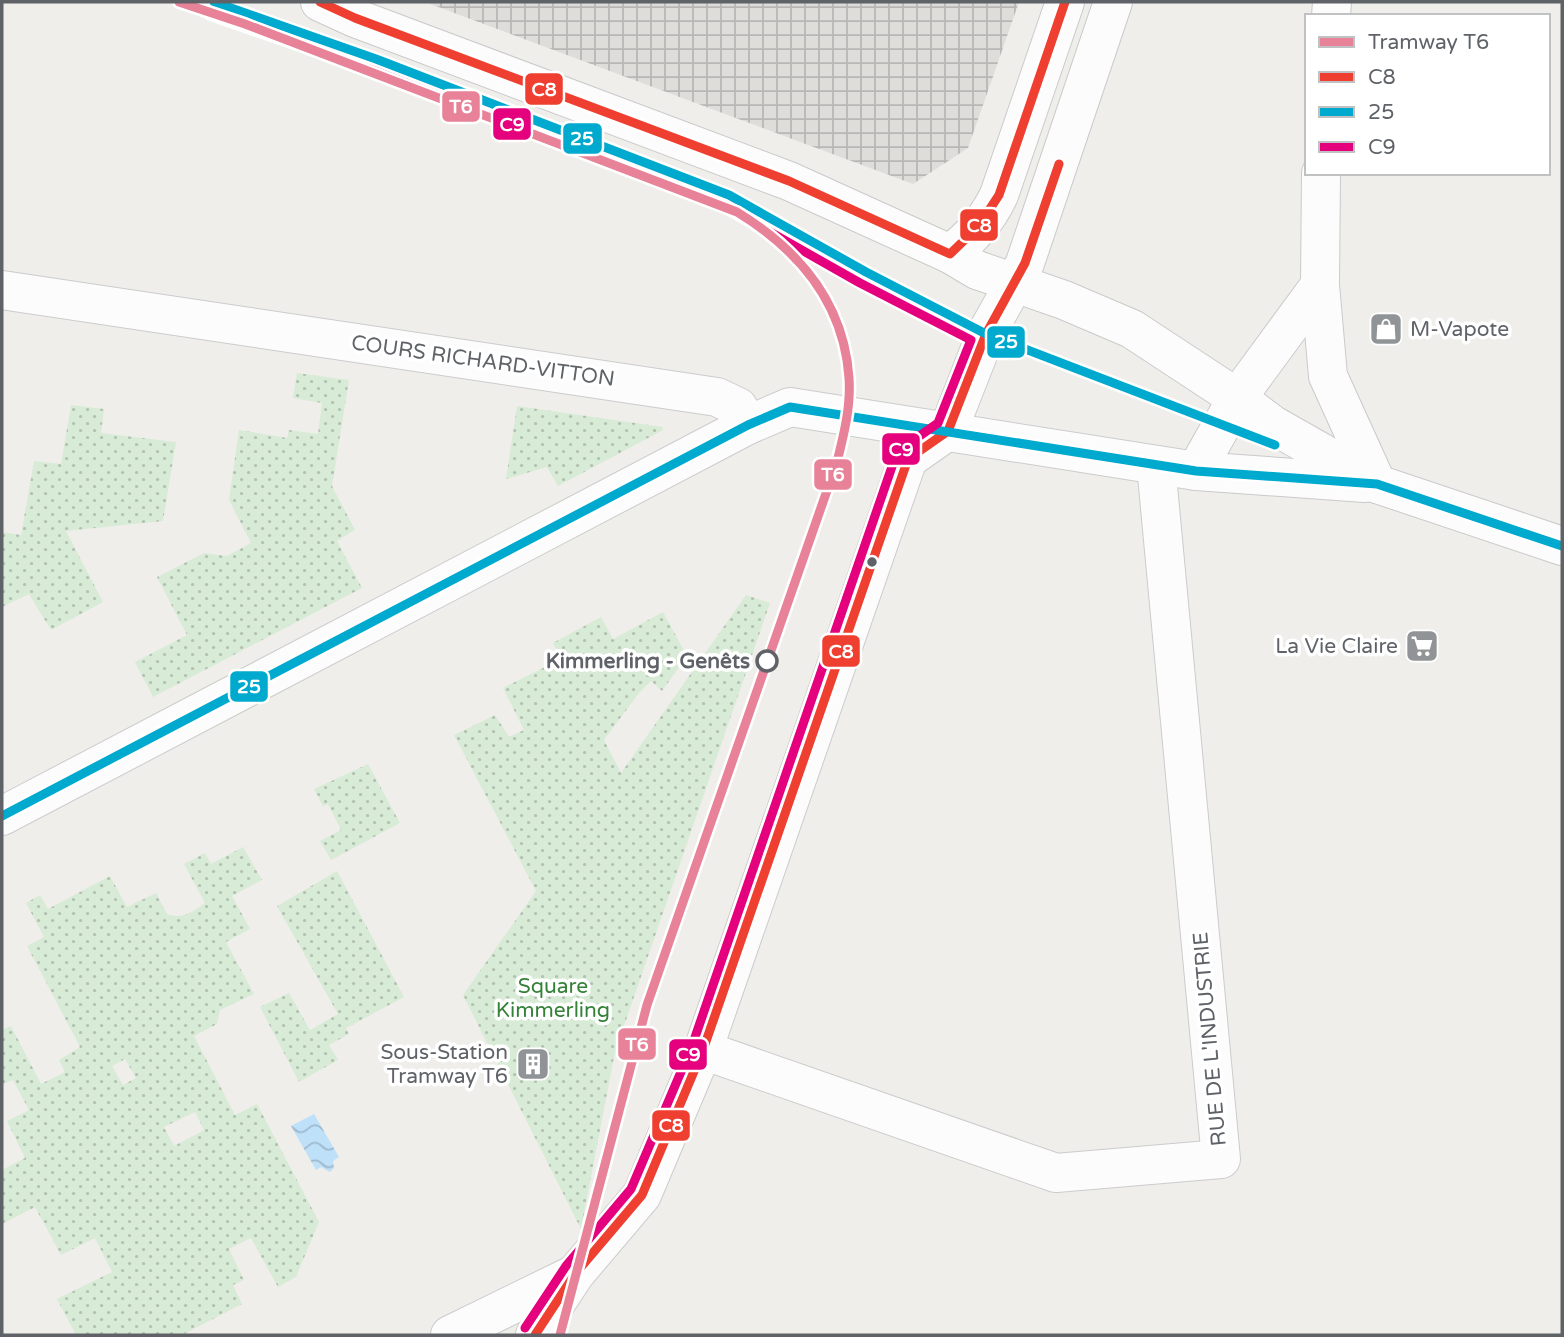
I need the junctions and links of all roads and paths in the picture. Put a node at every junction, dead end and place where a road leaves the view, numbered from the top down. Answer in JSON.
{"nodes":[{"id":1,"x":320,"y":2,"type":"edge"},
{"id":2,"x":1065,"y":2,"type":"edge"},
{"id":3,"x":1113,"y":2,"type":"edge"},
{"id":4,"x":1321,"y":175,"type":"edge"},
{"id":5,"x":950,"y":254,"type":"junction"},
{"id":6,"x":1015,"y":282,"type":"junction"},
{"id":7,"x":1320,"y":285,"type":"junction"},
{"id":8,"x":2,"y":290,"type":"edge"},
{"id":9,"x":1237,"y":398,"type":"junction"},
{"id":10,"x":748,"y":425,"type":"junction"},
{"id":11,"x":948,"y":431,"type":"junction"},
{"id":12,"x":1156,"y":465,"type":"junction"},
{"id":13,"x":1196,"y":471,"type":"junction"},
{"id":14,"x":1377,"y":484,"type":"junction"},
{"id":15,"x":1562,"y":546,"type":"edge"},
{"id":16,"x":2,"y":816,"type":"edge"},
{"id":17,"x":703,"y":1050,"type":"junction"},
{"id":18,"x":576,"y":1274,"type":"junction"},
{"id":19,"x":450,"y":1335,"type":"edge"},
{"id":20,"x":535,"y":1335,"type":"edge"}],
"edges":[{"from":1,"to":5,"type":"street"},
{"from":2,"to":5,"type":"street"},
{"from":3,"to":6,"type":"street"},
{"from":4,"to":7,"type":"street"},
{"from":5,"to":6,"type":"street"},
{"from":6,"to":9,"type":"street"},
{"from":6,"to":11,"type":"street"},
{"from":7,"to":9,"type":"street"},
{"from":7,"to":14,"type":"street"},
{"from":8,"to":10,"type":"street","name":"COURS RICHARD-VITTON"},
{"from":9,"to":13,"type":"street"},
{"from":9,"to":14,"type":"street"},
{"from":10,"to":11,"type":"street"},
{"from":10,"to":16,"type":"street"},
{"from":11,"to":12,"type":"street"},
{"from":11,"to":17,"type":"street"},
{"from":12,"to":13,"type":"street"},
{"from":12,"to":17,"type":"street","name":"RUE DE L'INDUSTRIE"},
{"from":13,"to":14,"type":"street"},
{"from":14,"to":15,"type":"street"},
{"from":17,"to":18,"type":"street"},
{"from":18,"to":19,"type":"street"},
{"from":18,"to":20,"type":"street"}]}
